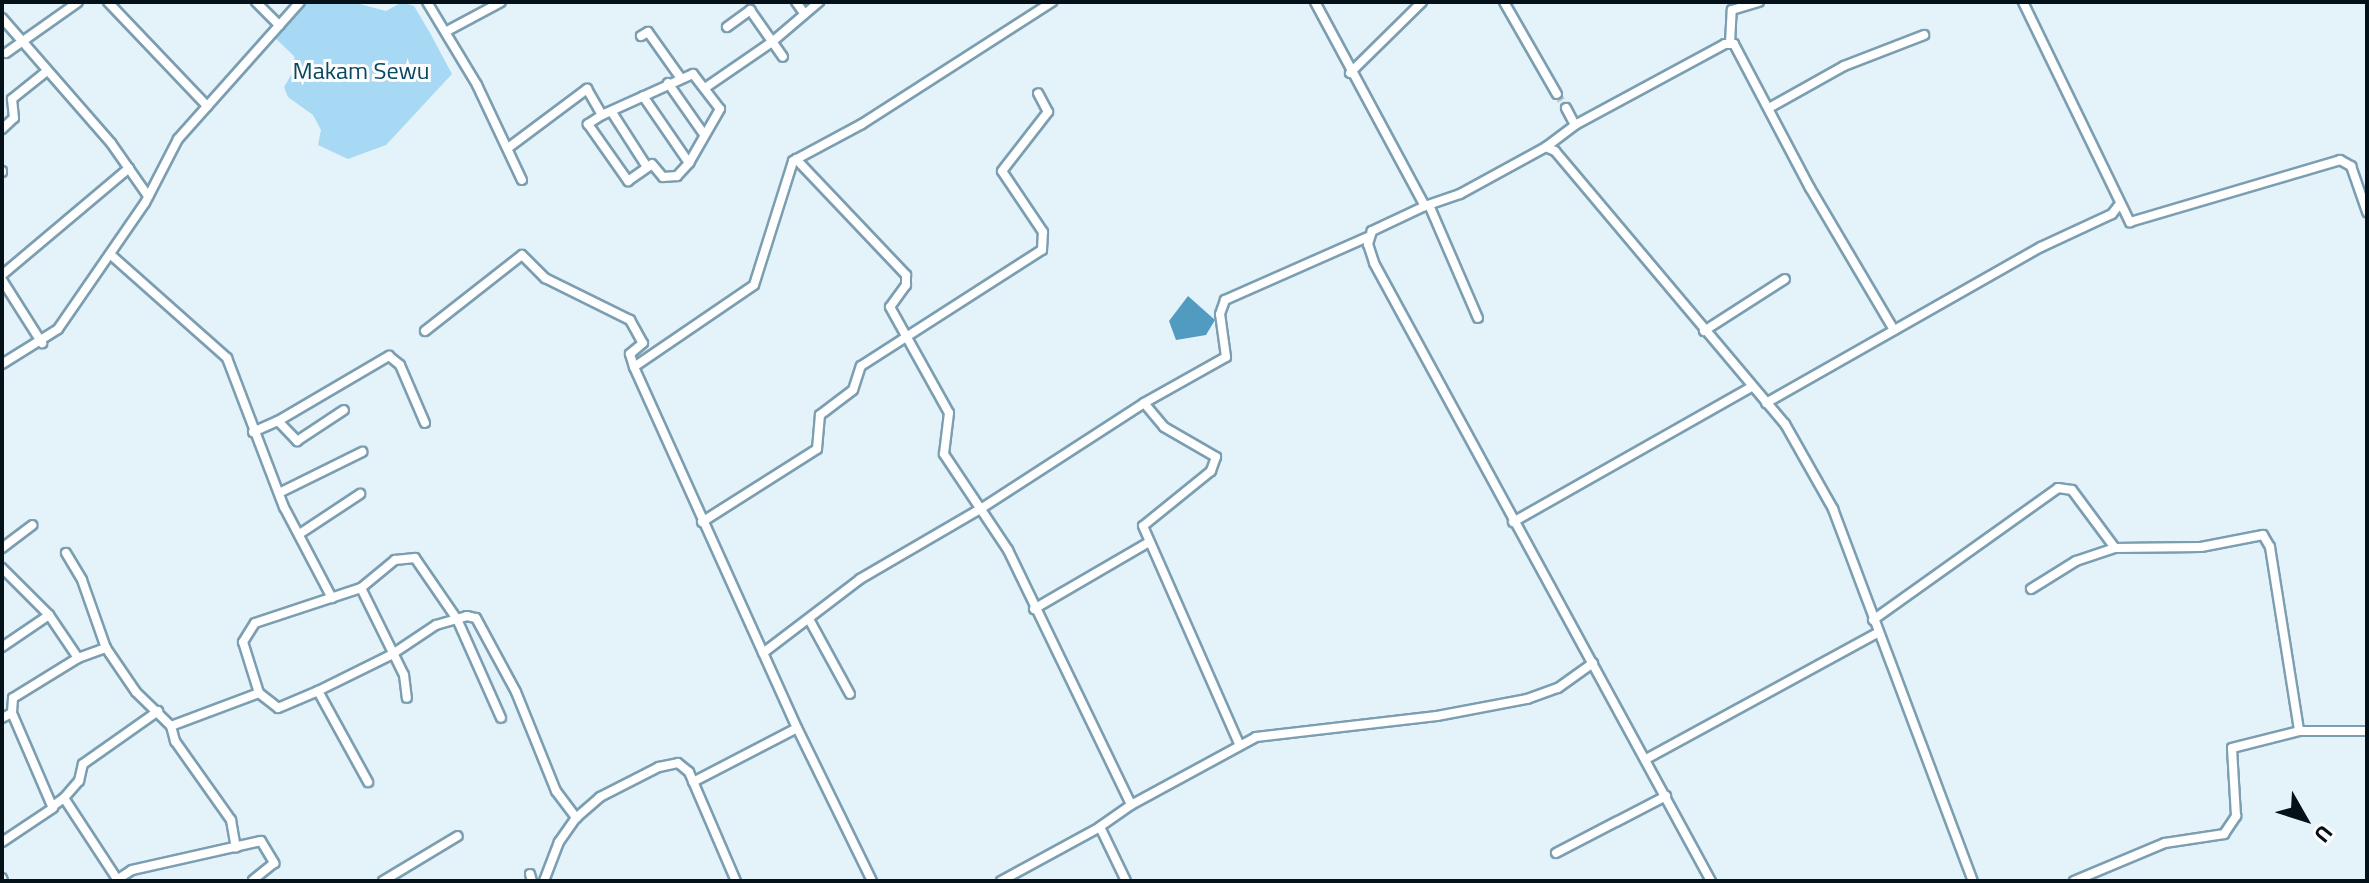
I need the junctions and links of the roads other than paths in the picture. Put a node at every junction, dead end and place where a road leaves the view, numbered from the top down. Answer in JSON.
{"nodes":[{"id":1,"x":78,"y":2,"type":"edge"},
{"id":2,"x":108,"y":2,"type":"edge"},
{"id":3,"x":256,"y":2,"type":"edge"},
{"id":4,"x":300,"y":2,"type":"edge"},
{"id":5,"x":427,"y":2,"type":"edge"},
{"id":6,"x":501,"y":2,"type":"edge"},
{"id":7,"x":796,"y":2,"type":"edge"},
{"id":8,"x":819,"y":2,"type":"edge"},
{"id":9,"x":1052,"y":2,"type":"edge"},
{"id":10,"x":1315,"y":2,"type":"edge"},
{"id":11,"x":1422,"y":2,"type":"edge"},
{"id":12,"x":1504,"y":2,"type":"edge"},
{"id":13,"x":1759,"y":2,"type":"edge"},
{"id":14,"x":2023,"y":2,"type":"edge"},
{"id":15,"x":804,"y":13,"type":"junction"},
{"id":16,"x":2,"y":18,"type":"edge"},
{"id":17,"x":279,"y":25,"type":"junction"},
{"id":18,"x":727,"y":27,"type":"dead end"},
{"id":19,"x":447,"y":31,"type":"junction"},
{"id":20,"x":1924,"y":35,"type":"dead end"},
{"id":21,"x":641,"y":36,"type":"dead end"},
{"id":22,"x":24,"y":41,"type":"junction"},
{"id":23,"x":772,"y":42,"type":"junction"},
{"id":24,"x":1730,"y":43,"type":"junction"},
{"id":25,"x":6,"y":53,"type":"dead end"},
{"id":26,"x":783,"y":57,"type":"dead end"},
{"id":27,"x":47,"y":71,"type":"junction"},
{"id":28,"x":1350,"y":73,"type":"junction"},
{"id":29,"x":680,"y":77,"type":"junction"},
{"id":30,"x":668,"y":83,"type":"junction"},
{"id":31,"x":705,"y":88,"type":"junction"},
{"id":32,"x":1038,"y":93,"type":"dead end"},
{"id":33,"x":1557,"y":94,"type":"tunnel mouth"},
{"id":34,"x":643,"y":96,"type":"junction"},
{"id":35,"x":207,"y":106,"type":"junction"},
{"id":36,"x":1566,"y":108,"type":"tunnel mouth"},
{"id":37,"x":1769,"y":108,"type":"junction"},
{"id":38,"x":613,"y":114,"type":"junction"},
{"id":39,"x":602,"y":115,"type":"junction"},
{"id":40,"x":1575,"y":125,"type":"junction"},
{"id":41,"x":2,"y":129,"type":"edge"},
{"id":42,"x":703,"y":133,"type":"junction"},
{"id":43,"x":1546,"y":147,"type":"junction"},
{"id":44,"x":508,"y":148,"type":"junction"},
{"id":45,"x":796,"y":159,"type":"junction"},
{"id":46,"x":689,"y":163,"type":"junction"},
{"id":47,"x":647,"y":167,"type":"junction"},
{"id":48,"x":129,"y":168,"type":"junction"},
{"id":49,"x":522,"y":180,"type":"dead end"},
{"id":50,"x":148,"y":196,"type":"junction"},
{"id":51,"x":2119,"y":205,"type":"junction"},
{"id":52,"x":1427,"y":206,"type":"junction"},
{"id":53,"x":2367,"y":212,"type":"edge"},
{"id":54,"x":1368,"y":237,"type":"junction"},
{"id":55,"x":111,"y":255,"type":"junction"},
{"id":56,"x":2,"y":278,"type":"edge"},
{"id":57,"x":1785,"y":279,"type":"dead end"},
{"id":58,"x":1478,"y":318,"type":"dead end"},
{"id":59,"x":1894,"y":330,"type":"junction"},
{"id":60,"x":425,"y":331,"type":"dead end"},
{"id":61,"x":1704,"y":331,"type":"junction"},
{"id":62,"x":906,"y":335,"type":"junction"},
{"id":63,"x":42,"y":343,"type":"junction"},
{"id":64,"x":2,"y":364,"type":"edge"},
{"id":65,"x":634,"y":367,"type":"junction"},
{"id":66,"x":1752,"y":387,"type":"junction"},
{"id":67,"x":1144,"y":403,"type":"junction"},
{"id":68,"x":1766,"y":403,"type":"junction"},
{"id":69,"x":344,"y":410,"type":"dead end"},
{"id":70,"x":278,"y":421,"type":"junction"},
{"id":71,"x":425,"y":423,"type":"dead end"},
{"id":72,"x":253,"y":432,"type":"junction"},
{"id":73,"x":362,"y":452,"type":"dead end"},
{"id":74,"x":279,"y":493,"type":"junction"},
{"id":75,"x":360,"y":494,"type":"dead end"},
{"id":76,"x":982,"y":508,"type":"junction"},
{"id":77,"x":702,"y":522,"type":"junction"},
{"id":78,"x":1513,"y":522,"type":"junction"},
{"id":79,"x":32,"y":525,"type":"dead end"},
{"id":80,"x":301,"y":533,"type":"junction"},
{"id":81,"x":1149,"y":542,"type":"junction"},
{"id":82,"x":2,"y":548,"type":"edge"},
{"id":83,"x":2115,"y":548,"type":"junction"},
{"id":84,"x":66,"y":553,"type":"dead end"},
{"id":85,"x":2,"y":568,"type":"edge"},
{"id":86,"x":361,"y":588,"type":"junction"},
{"id":87,"x":2031,"y":589,"type":"dead end"},
{"id":88,"x":332,"y":598,"type":"junction"},
{"id":89,"x":1034,"y":609,"type":"junction"},
{"id":90,"x":49,"y":615,"type":"junction"},
{"id":91,"x":457,"y":619,"type":"junction"},
{"id":92,"x":1873,"y":620,"type":"junction"},
{"id":93,"x":810,"y":621,"type":"junction"},
{"id":94,"x":1877,"y":633,"type":"junction"},
{"id":95,"x":2,"y":647,"type":"edge"},
{"id":96,"x":106,"y":648,"type":"junction"},
{"id":97,"x":763,"y":653,"type":"junction"},
{"id":98,"x":391,"y":655,"type":"junction"},
{"id":99,"x":78,"y":658,"type":"junction"},
{"id":100,"x":1593,"y":663,"type":"junction"},
{"id":101,"x":318,"y":691,"type":"junction"},
{"id":102,"x":259,"y":693,"type":"junction"},
{"id":103,"x":850,"y":694,"type":"dead end"},
{"id":104,"x":407,"y":698,"type":"dead end"},
{"id":105,"x":158,"y":711,"type":"junction"},
{"id":106,"x":12,"y":713,"type":"junction"},
{"id":107,"x":2,"y":718,"type":"edge"},
{"id":108,"x":501,"y":718,"type":"dead end"},
{"id":109,"x":171,"y":726,"type":"junction"},
{"id":110,"x":797,"y":728,"type":"junction"},
{"id":111,"x":2299,"y":731,"type":"junction"},
{"id":112,"x":2367,"y":731,"type":"edge"},
{"id":113,"x":1239,"y":744,"type":"junction"},
{"id":114,"x":1646,"y":759,"type":"junction"},
{"id":115,"x":368,"y":782,"type":"dead end"},
{"id":116,"x":693,"y":782,"type":"junction"},
{"id":117,"x":1666,"y":796,"type":"junction"},
{"id":118,"x":64,"y":798,"type":"junction"},
{"id":119,"x":1131,"y":805,"type":"junction"},
{"id":120,"x":53,"y":806,"type":"junction"},
{"id":121,"x":576,"y":818,"type":"junction"},
{"id":122,"x":1100,"y":827,"type":"junction"},
{"id":123,"x":458,"y":836,"type":"dead end"},
{"id":124,"x":2,"y":842,"type":"edge"},
{"id":125,"x":236,"y":848,"type":"junction"},
{"id":126,"x":1556,"y":853,"type":"dead end"},
{"id":127,"x":116,"y":880,"type":"edge"},
{"id":128,"x":253,"y":880,"type":"edge"},
{"id":129,"x":383,"y":881,"type":"edge"},
{"id":130,"x":544,"y":881,"type":"edge"},
{"id":131,"x":736,"y":881,"type":"edge"},
{"id":132,"x":872,"y":881,"type":"edge"},
{"id":133,"x":1001,"y":881,"type":"edge"},
{"id":134,"x":1126,"y":881,"type":"edge"},
{"id":135,"x":1711,"y":881,"type":"edge"},
{"id":136,"x":1973,"y":881,"type":"edge"},
{"id":137,"x":2074,"y":881,"type":"edge"}],
"edges":[{"from":1,"to":22,"type":"street"},
{"from":2,"to":35,"type":"street"},
{"from":3,"to":17,"type":"street"},
{"from":4,"to":17,"type":"street"},
{"from":5,"to":19,"type":"street"},
{"from":6,"to":19,"type":"street"},
{"from":7,"to":15,"type":"street"},
{"from":8,"to":15,"type":"street"},
{"from":9,"to":45,"type":"street"},
{"from":10,"to":28,"type":"street"},
{"from":11,"to":28,"type":"street"},
{"from":12,"to":33,"type":"street"},
{"from":13,"to":24,"type":"street"},
{"from":14,"to":51,"type":"street"},
{"from":15,"to":23,"type":"street"},
{"from":16,"to":22,"type":"street"},
{"from":17,"to":35,"type":"street"},
{"from":18,"to":23,"type":"street"},
{"from":19,"to":44,"type":"street"},
{"from":20,"to":37,"type":"street"},
{"from":21,"to":29,"type":"street"},
{"from":22,"to":25,"type":"street"},
{"from":22,"to":27,"type":"street"},
{"from":23,"to":26,"type":"street"},
{"from":23,"to":31,"type":"street"},
{"from":24,"to":37,"type":"street"},
{"from":24,"to":40,"type":"street"},
{"from":27,"to":41,"type":"street"},
{"from":27,"to":48,"type":"street"},
{"from":28,"to":52,"type":"street"},
{"from":29,"to":30,"type":"street"},
{"from":29,"to":31,"type":"street"},
{"from":30,"to":34,"type":"street"},
{"from":30,"to":42,"type":"street"},
{"from":31,"to":42,"type":"street"},
{"from":32,"to":62,"type":"street"},
{"from":34,"to":38,"type":"street"},
{"from":34,"to":46,"type":"street"},
{"from":35,"to":50,"type":"street"},
{"from":36,"to":40,"type":"street"},
{"from":37,"to":59,"type":"street"},
{"from":38,"to":39,"type":"street"},
{"from":38,"to":47,"type":"street"},
{"from":39,"to":44,"type":"street"},
{"from":39,"to":47,"type":"street"},
{"from":40,"to":43,"type":"street"},
{"from":42,"to":46,"type":"street"},
{"from":43,"to":52,"type":"street"},
{"from":43,"to":61,"type":"street"},
{"from":44,"to":49,"type":"street"},
{"from":45,"to":62,"type":"street"},
{"from":45,"to":65,"type":"street"},
{"from":46,"to":47,"type":"street"},
{"from":48,"to":50,"type":"street"},
{"from":48,"to":56,"type":"street"},
{"from":50,"to":55,"type":"street"},
{"from":51,"to":53,"type":"street"},
{"from":51,"to":59,"type":"street"},
{"from":52,"to":54,"type":"street"},
{"from":52,"to":58,"type":"street"},
{"from":54,"to":67,"type":"street"},
{"from":54,"to":78,"type":"street"},
{"from":55,"to":63,"type":"street"},
{"from":55,"to":72,"type":"street"},
{"from":56,"to":63,"type":"street"},
{"from":57,"to":61,"type":"street"},
{"from":59,"to":68,"type":"street"},
{"from":60,"to":65,"type":"street"},
{"from":61,"to":66,"type":"street"},
{"from":62,"to":76,"type":"street"},
{"from":62,"to":77,"type":"street"},
{"from":63,"to":64,"type":"street"},
{"from":65,"to":77,"type":"street"},
{"from":66,"to":68,"type":"street"},
{"from":66,"to":78,"type":"street"},
{"from":67,"to":76,"type":"street"},
{"from":67,"to":81,"type":"street"},
{"from":68,"to":92,"type":"street"},
{"from":69,"to":70,"type":"street"},
{"from":70,"to":71,"type":"street"},
{"from":70,"to":72,"type":"street"},
{"from":72,"to":74,"type":"street"},
{"from":73,"to":74,"type":"street"},
{"from":74,"to":80,"type":"street"},
{"from":75,"to":80,"type":"street"},
{"from":76,"to":89,"type":"street"},
{"from":76,"to":93,"type":"street"},
{"from":77,"to":97,"type":"street"},
{"from":78,"to":100,"type":"street"},
{"from":79,"to":82,"type":"street"},
{"from":80,"to":88,"type":"street"},
{"from":81,"to":89,"type":"street"},
{"from":81,"to":113,"type":"street"},
{"from":83,"to":87,"type":"street"},
{"from":83,"to":92,"type":"street"},
{"from":83,"to":111,"type":"street"},
{"from":84,"to":96,"type":"street"},
{"from":85,"to":90,"type":"street"},
{"from":86,"to":88,"type":"street"},
{"from":86,"to":91,"type":"street"},
{"from":86,"to":98,"type":"street"},
{"from":88,"to":102,"type":"street"},
{"from":89,"to":119,"type":"street"},
{"from":90,"to":95,"type":"street"},
{"from":90,"to":99,"type":"street"},
{"from":91,"to":98,"type":"street"},
{"from":91,"to":108,"type":"street"},
{"from":91,"to":121,"type":"street"},
{"from":92,"to":94,"type":"street"},
{"from":93,"to":97,"type":"street"},
{"from":93,"to":103,"type":"street"},
{"from":94,"to":114,"type":"street"},
{"from":94,"to":136,"type":"street"},
{"from":96,"to":99,"type":"street"},
{"from":96,"to":105,"type":"street"},
{"from":97,"to":110,"type":"street"},
{"from":98,"to":101,"type":"street"},
{"from":98,"to":104,"type":"street"},
{"from":99,"to":106,"type":"street"},
{"from":100,"to":113,"type":"street"},
{"from":100,"to":114,"type":"street"},
{"from":101,"to":102,"type":"street"},
{"from":101,"to":115,"type":"street"},
{"from":102,"to":109,"type":"street"},
{"from":105,"to":109,"type":"street"},
{"from":105,"to":118,"type":"street"},
{"from":106,"to":107,"type":"street"},
{"from":106,"to":120,"type":"street"},
{"from":109,"to":125,"type":"street"},
{"from":110,"to":116,"type":"street"},
{"from":110,"to":132,"type":"street"},
{"from":111,"to":112,"type":"street"},
{"from":111,"to":137,"type":"street"},
{"from":113,"to":119,"type":"street"},
{"from":114,"to":117,"type":"street"},
{"from":116,"to":121,"type":"street"},
{"from":116,"to":131,"type":"street"},
{"from":117,"to":126,"type":"street"},
{"from":117,"to":135,"type":"street"},
{"from":118,"to":120,"type":"street"},
{"from":118,"to":127,"type":"street"},
{"from":119,"to":122,"type":"street"},
{"from":120,"to":124,"type":"street"},
{"from":121,"to":130,"type":"street"},
{"from":122,"to":133,"type":"street"},
{"from":122,"to":134,"type":"street"},
{"from":123,"to":129,"type":"street"},
{"from":125,"to":127,"type":"street"},
{"from":125,"to":128,"type":"street"}]}
